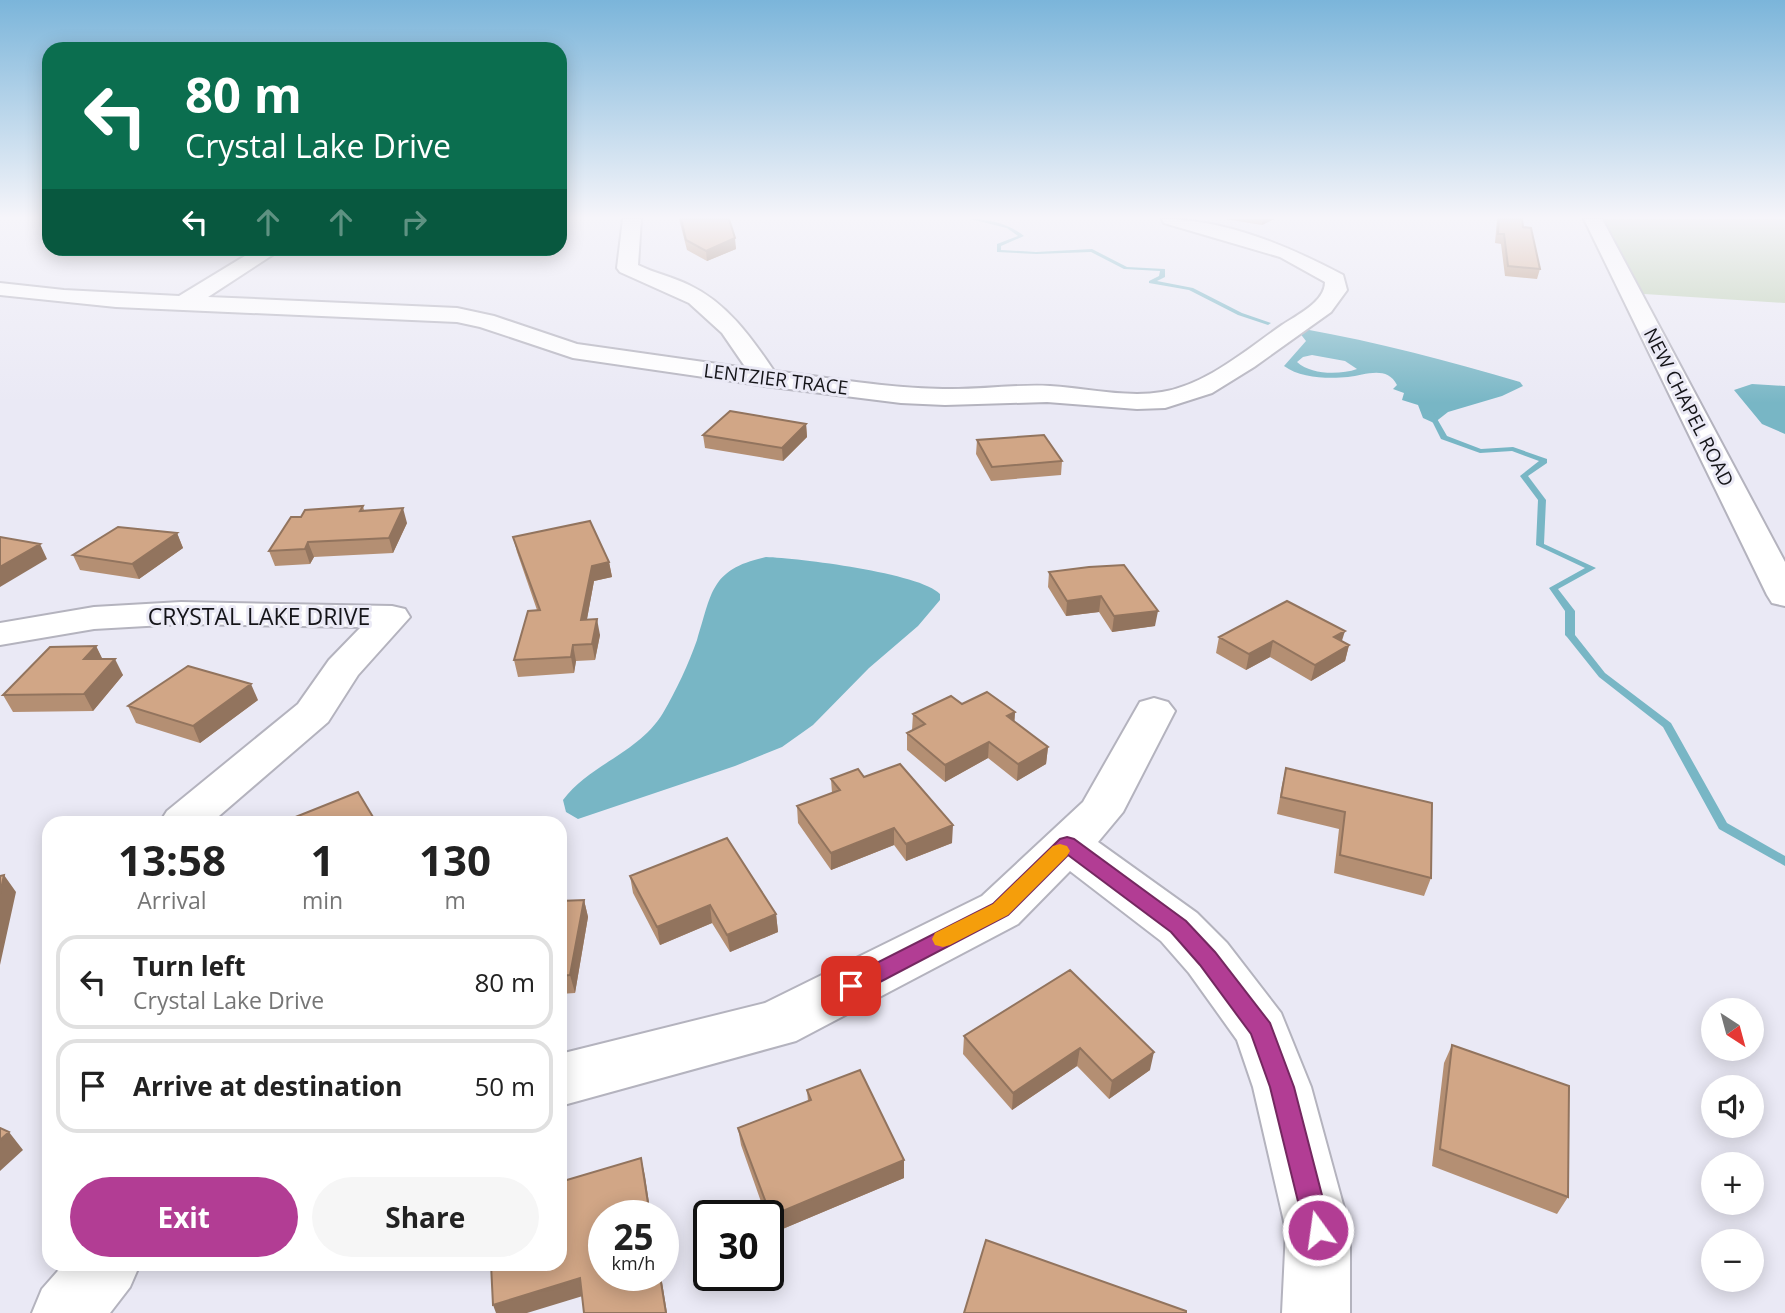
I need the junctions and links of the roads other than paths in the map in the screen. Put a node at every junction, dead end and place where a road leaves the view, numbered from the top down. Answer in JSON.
{"nodes":[{"id":1,"x":220,"y":280,"type":"edge"},
{"id":2,"x":655,"y":280,"type":"edge"},
{"id":3,"x":1336,"y":280,"type":"edge"},
{"id":4,"x":1624,"y":280,"type":"edge"},
{"id":5,"x":0,"y":289,"type":"edge"},
{"id":6,"x":185,"y":302,"type":"junction"},
{"id":7,"x":765,"y":378,"type":"junction"},
{"id":8,"x":1785,"y":595,"type":"edge"},
{"id":9,"x":0,"y":634,"type":"edge"},
{"id":10,"x":1154,"y":711,"type":"dead end"},
{"id":11,"x":190,"y":816,"type":"edge"},
{"id":12,"x":1067,"y":844,"type":"junction"},
{"id":13,"x":567,"y":1078,"type":"edge"},
{"id":14,"x":101,"y":1271,"type":"edge"},
{"id":15,"x":66,"y":1313,"type":"edge"},
{"id":16,"x":1315,"y":1313,"type":"edge"}],
"edges":[{"from":1,"to":6,"type":"street"},
{"from":2,"to":7,"type":"street"},
{"from":3,"to":7,"type":"street","name":"LENTZIER TRACE"},
{"from":4,"to":8,"type":"street","name":"NEW CHAPEL ROAD"},
{"from":5,"to":6,"type":"street","name":"LENTZIER TRACE"},
{"from":6,"to":7,"type":"street","name":"LENTZIER TRACE"},
{"from":9,"to":11,"type":"street","name":"CRYSTAL LAKE DRIVE"},
{"from":10,"to":12,"type":"street"},
{"from":12,"to":13,"type":"street"},
{"from":12,"to":16,"type":"street"},
{"from":14,"to":15,"type":"street"}]}
